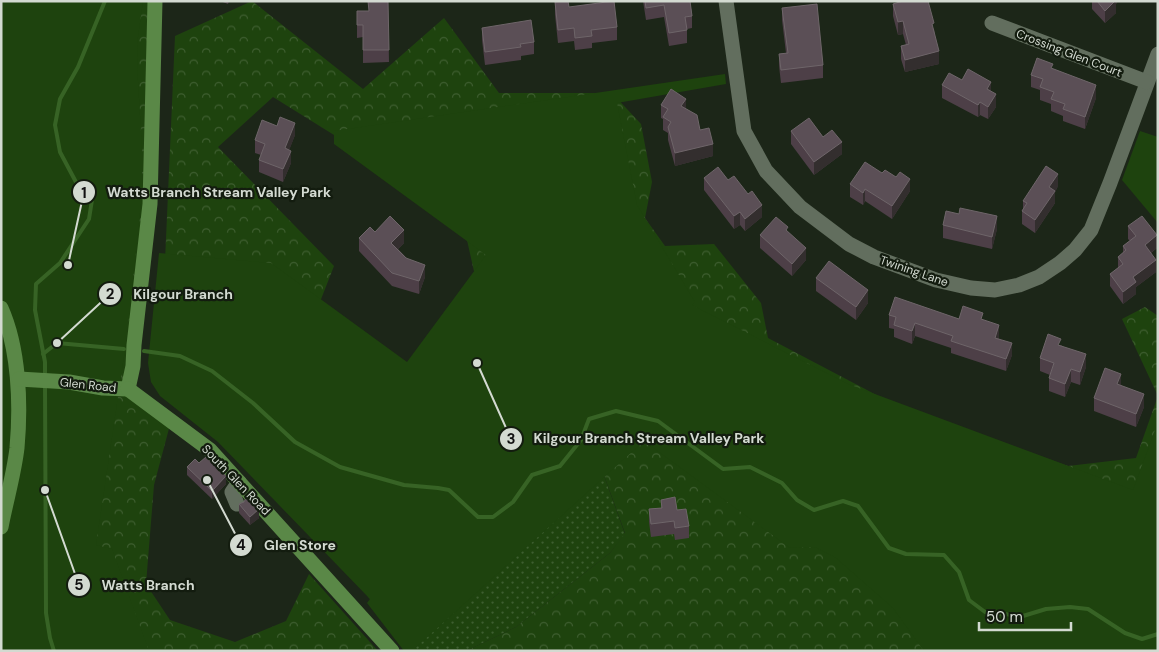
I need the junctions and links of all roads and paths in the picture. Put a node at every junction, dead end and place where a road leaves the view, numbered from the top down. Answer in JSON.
{"nodes":[{"id":1,"x":155,"y":1,"type":"edge"},
{"id":2,"x":726,"y":1,"type":"edge"},
{"id":3,"x":992,"y":23,"type":"dead end"},
{"id":4,"x":1158,"y":54,"type":"edge"},
{"id":5,"x":1147,"y":82,"type":"junction"},
{"id":6,"x":1,"y":308,"type":"edge"},
{"id":7,"x":18,"y":379,"type":"junction"},
{"id":8,"x":128,"y":389,"type":"junction"},
{"id":9,"x":239,"y":482,"type":"junction"},
{"id":10,"x":237,"y":504,"type":"edge"},
{"id":11,"x":1,"y":527,"type":"edge"},
{"id":12,"x":392,"y":651,"type":"edge"}],
"edges":[{"from":1,"to":8,"type":"main road","name":"Glen Road"},
{"from":2,"to":5,"type":"street","name":"Twining Lane"},
{"from":3,"to":5,"type":"street","name":"Crossing Glen Court"},
{"from":4,"to":5,"type":"street","name":"Twining Lane"},
{"from":6,"to":7,"type":"main road"},
{"from":7,"to":8,"type":"main road","name":"Glen Road"},
{"from":7,"to":11,"type":"main road"},
{"from":8,"to":9,"type":"main road","name":"South Glen Road"},
{"from":9,"to":10,"type":"street"},
{"from":9,"to":12,"type":"main road","name":"South Glen Road"}]}
